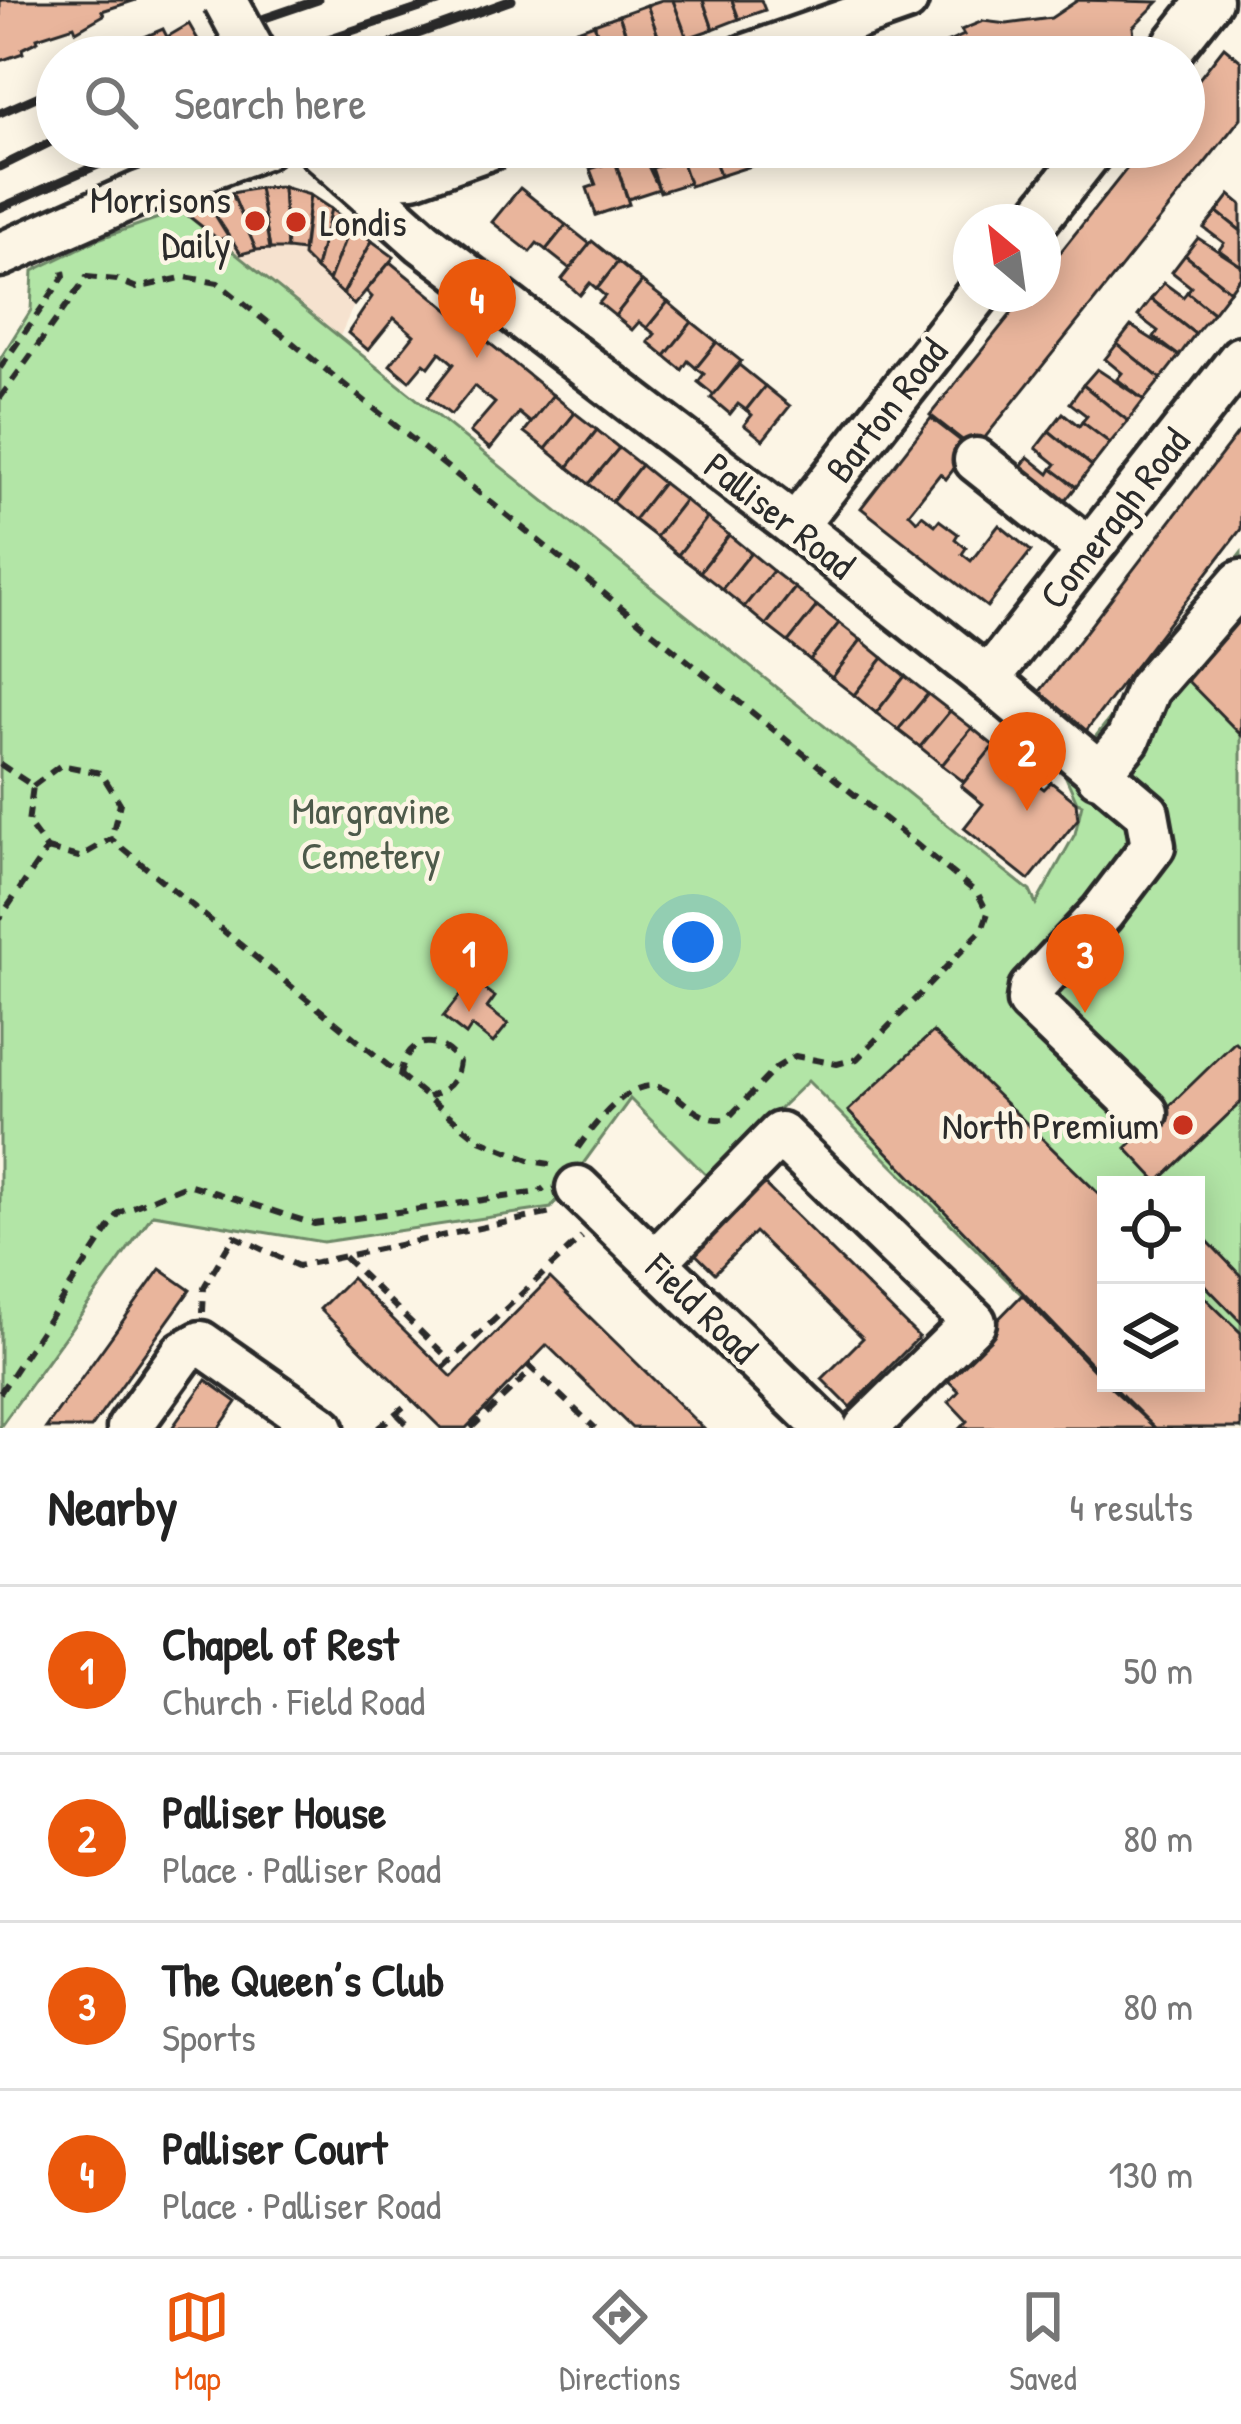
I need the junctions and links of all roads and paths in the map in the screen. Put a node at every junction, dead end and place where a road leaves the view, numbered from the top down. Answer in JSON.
{"nodes":[{"id":1,"x":225,"y":0,"type":"edge"},
{"id":2,"x":906,"y":0,"type":"edge"},
{"id":3,"x":1210,"y":0,"type":"edge"},
{"id":4,"x":245,"y":36,"type":"edge"},
{"id":5,"x":804,"y":36,"type":"edge"},
{"id":6,"x":1182,"y":36,"type":"edge"},
{"id":7,"x":210,"y":168,"type":"edge"},
{"id":8,"x":340,"y":168,"type":"edge"},
{"id":9,"x":433,"y":168,"type":"edge"},
{"id":10,"x":1077,"y":168,"type":"edge"},
{"id":11,"x":413,"y":175,"type":"junction"},
{"id":12,"x":350,"y":177,"type":"junction"},
{"id":13,"x":1049,"y":204,"type":"edge"},
{"id":14,"x":48,"y":231,"type":"junction"},
{"id":15,"x":423,"y":242,"type":"junction"},
{"id":16,"x":0,"y":255,"type":"edge"},
{"id":17,"x":964,"y":312,"type":"edge"},
{"id":18,"x":1241,"y":358,"type":"edge"},
{"id":19,"x":0,"y":368,"type":"edge"},
{"id":20,"x":0,"y":398,"type":"edge"},
{"id":21,"x":976,"y":460,"type":"dead end"},
{"id":22,"x":795,"y":526,"type":"junction"},
{"id":23,"x":1088,"y":549,"type":"junction"},
{"id":24,"x":1241,"y":582,"type":"edge"},
{"id":25,"x":988,"y":679,"type":"junction"},
{"id":26,"x":0,"y":764,"type":"edge"},
{"id":27,"x":33,"y":786,"type":"junction"},
{"id":28,"x":1113,"y":787,"type":"junction"},
{"id":29,"x":111,"y":839,"type":"junction"},
{"id":30,"x":47,"y":849,"type":"junction"},
{"id":31,"x":0,"y":917,"type":"edge"},
{"id":32,"x":400,"y":1076,"type":"junction"},
{"id":33,"x":426,"y":1097,"type":"junction"},
{"id":34,"x":1146,"y":1113,"type":"dead end"},
{"id":35,"x":579,"y":1185,"type":"junction"},
{"id":36,"x":344,"y":1257,"type":"junction"},
{"id":37,"x":655,"y":1262,"type":"junction"},
{"id":38,"x":488,"y":1324,"type":"junction"},
{"id":39,"x":496,"y":1331,"type":"dead end"},
{"id":40,"x":201,"y":1343,"type":"junction"},
{"id":41,"x":451,"y":1360,"type":"junction"},
{"id":42,"x":443,"y":1368,"type":"dead end"},
{"id":43,"x":0,"y":1393,"type":"edge"},
{"id":44,"x":412,"y":1400,"type":"dead end"},
{"id":45,"x":398,"y":1415,"type":"junction"},
{"id":46,"x":805,"y":1421,"type":"edge"},
{"id":47,"x":129,"y":1428,"type":"edge"},
{"id":48,"x":322,"y":1428,"type":"edge"},
{"id":49,"x":378,"y":1428,"type":"edge"},
{"id":50,"x":411,"y":1428,"type":"edge"},
{"id":51,"x":471,"y":1428,"type":"edge"},
{"id":52,"x":595,"y":1428,"type":"edge"},
{"id":53,"x":866,"y":1428,"type":"edge"}],
"edges":[{"from":1,"to":4,"type":"street","bridge":true},
{"from":2,"to":5,"type":"street"},
{"from":3,"to":6,"type":"street"},
{"from":7,"to":14,"type":"street"},
{"from":8,"to":12,"type":"street","name":"Palliser Road"},
{"from":9,"to":11,"type":"street"},
{"from":10,"to":13,"type":"street"},
{"from":11,"to":12,"type":"street"},
{"from":11,"to":15,"type":"street"},
{"from":12,"to":15,"type":"street","name":"Palliser Road"},
{"from":14,"to":16,"type":"street"},
{"from":14,"to":19,"type":"path"},
{"from":15,"to":22,"type":"street","name":"Palliser Road"},
{"from":17,"to":22,"type":"street","name":"Barton Road"},
{"from":18,"to":23,"type":"street","name":"Comeragh Road"},
{"from":20,"to":35,"type":"path"},
{"from":21,"to":23,"type":"street"},
{"from":22,"to":25,"type":"street","name":"Palliser Road"},
{"from":23,"to":25,"type":"street","name":"Comeragh Road"},
{"from":24,"to":28,"type":"street"},
{"from":25,"to":28,"type":"street","name":"Palliser Road"},
{"from":26,"to":27,"type":"path"},
{"from":27,"to":29,"type":"path"},
{"from":27,"to":30,"type":"path"},
{"from":28,"to":34,"type":"street"},
{"from":29,"to":30,"type":"path"},
{"from":29,"to":32,"type":"path"},
{"from":30,"to":31,"type":"path"},
{"from":32,"to":33,"type":"path"},
{"from":32,"to":33,"type":"path"},
{"from":33,"to":35,"type":"path"},
{"from":35,"to":36,"type":"path"},
{"from":35,"to":37,"type":"street","name":"Field Road"},
{"from":35,"to":38,"type":"path"},
{"from":35,"to":43,"type":"path"},
{"from":36,"to":40,"type":"path"},
{"from":36,"to":41,"type":"path"},
{"from":37,"to":46,"type":"street","name":"Field Road"},
{"from":37,"to":53,"type":"street"},
{"from":38,"to":39,"type":"path"},
{"from":38,"to":41,"type":"path"},
{"from":40,"to":47,"type":"street"},
{"from":40,"to":48,"type":"street"},
{"from":41,"to":42,"type":"path"},
{"from":44,"to":45,"type":"path"},
{"from":45,"to":49,"type":"path"},
{"from":45,"to":50,"type":"path"},
{"from":51,"to":52,"type":"path"}]}
